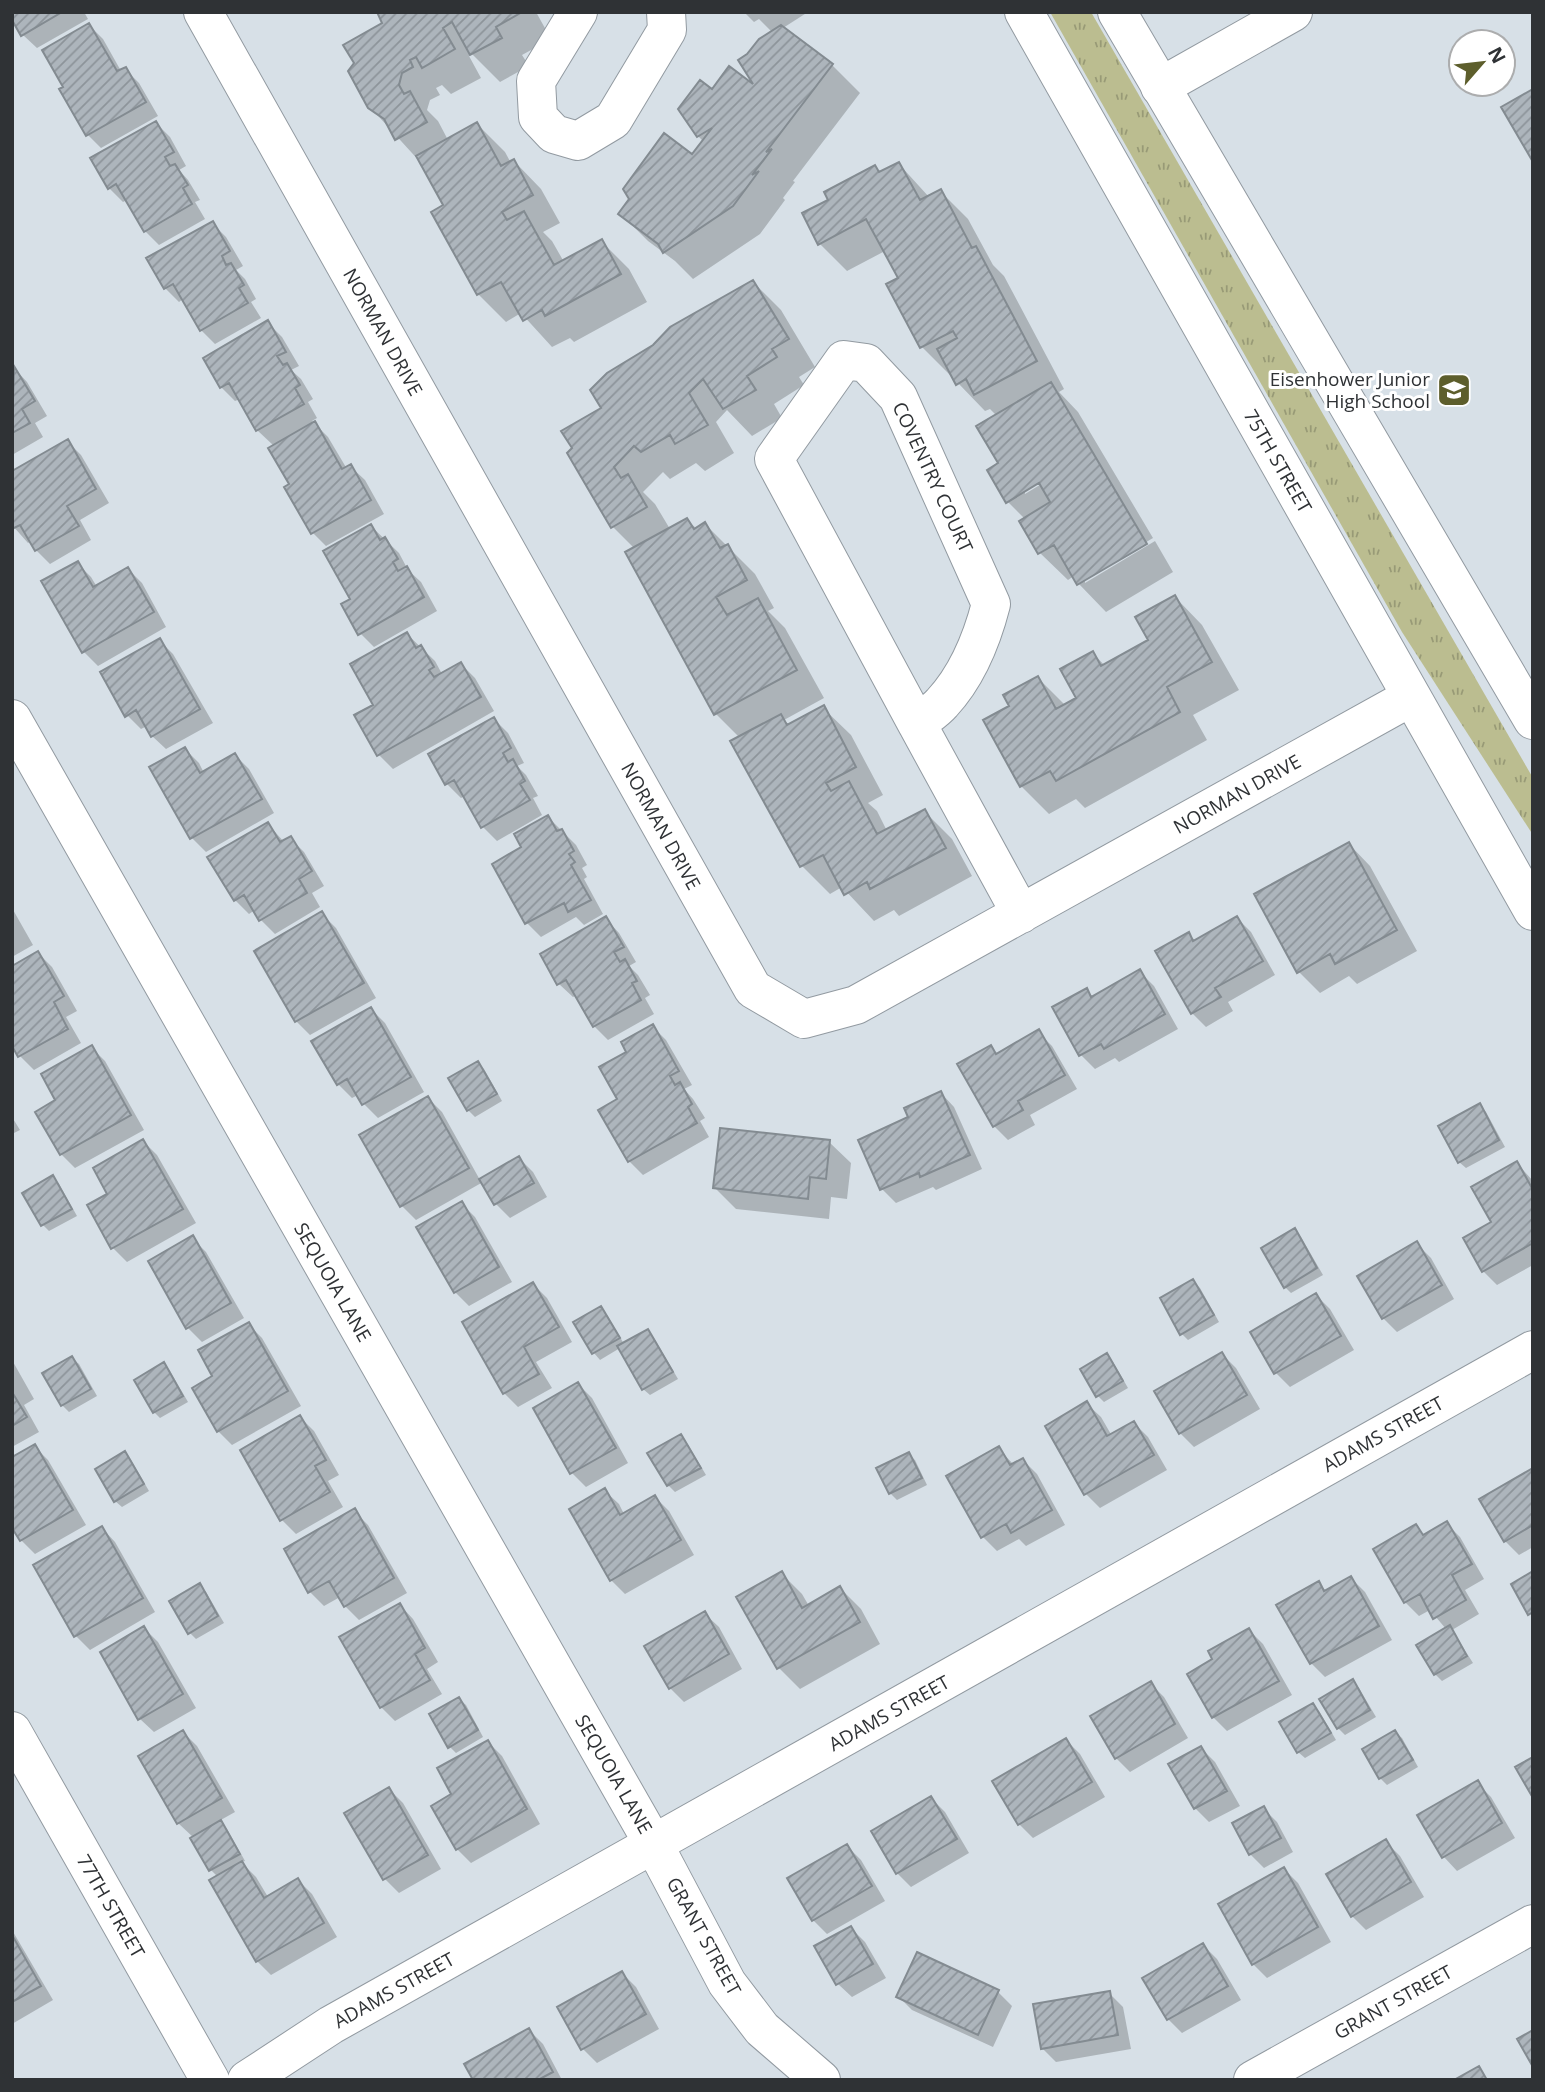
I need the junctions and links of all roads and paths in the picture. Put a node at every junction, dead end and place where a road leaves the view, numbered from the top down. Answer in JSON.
{"nodes":[{"id":1,"x":578,"y":12,"type":"edge"},
{"id":2,"x":666,"y":12,"type":"edge"},
{"id":3,"x":1024,"y":12,"type":"edge"},
{"id":4,"x":1117,"y":12,"type":"edge"},
{"id":5,"x":1293,"y":12,"type":"edge"},
{"id":6,"x":207,"y":14,"type":"edge"},
{"id":7,"x":1160,"y":87,"type":"junction"},
{"id":8,"x":1411,"y":696,"type":"junction"},
{"id":9,"x":12,"y":719,"type":"edge"},
{"id":10,"x":1533,"y":720,"type":"edge"},
{"id":11,"x":917,"y":724,"type":"junction"},
{"id":12,"x":1533,"y":911,"type":"edge"},
{"id":13,"x":1021,"y":914,"type":"junction"},
{"id":14,"x":1533,"y":1350,"type":"edge"},
{"id":15,"x":12,"y":1731,"type":"edge"},
{"id":16,"x":654,"y":1844,"type":"junction"},
{"id":17,"x":1533,"y":1924,"type":"edge"},
{"id":18,"x":210,"y":2080,"type":"edge"},
{"id":19,"x":247,"y":2080,"type":"edge"},
{"id":20,"x":821,"y":2080,"type":"edge"},
{"id":21,"x":1253,"y":2080,"type":"edge"}],
"edges":[{"from":1,"to":2,"type":"street"},
{"from":3,"to":8,"type":"street","name":"75TH STREET"},
{"from":4,"to":7,"type":"street"},
{"from":5,"to":7,"type":"street"},
{"from":6,"to":13,"type":"street","name":"NORMAN DRIVE"},
{"from":7,"to":10,"type":"street"},
{"from":8,"to":12,"type":"street","name":"75TH STREET"},
{"from":8,"to":13,"type":"street","name":"NORMAN DRIVE"},
{"from":9,"to":16,"type":"street","name":"SEQUOIA LANE"},
{"from":11,"to":11,"type":"street","name":"COVENTRY COURT"},
{"from":11,"to":13,"type":"street","name":"COVENTRY COURT"},
{"from":14,"to":16,"type":"street","name":"ADAMS STREET"},
{"from":15,"to":18,"type":"street","name":"77TH STREET"},
{"from":16,"to":19,"type":"street","name":"ADAMS STREET"},
{"from":16,"to":20,"type":"street","name":"GRANT STREET"},
{"from":17,"to":21,"type":"street","name":"GRANT STREET"}]}
